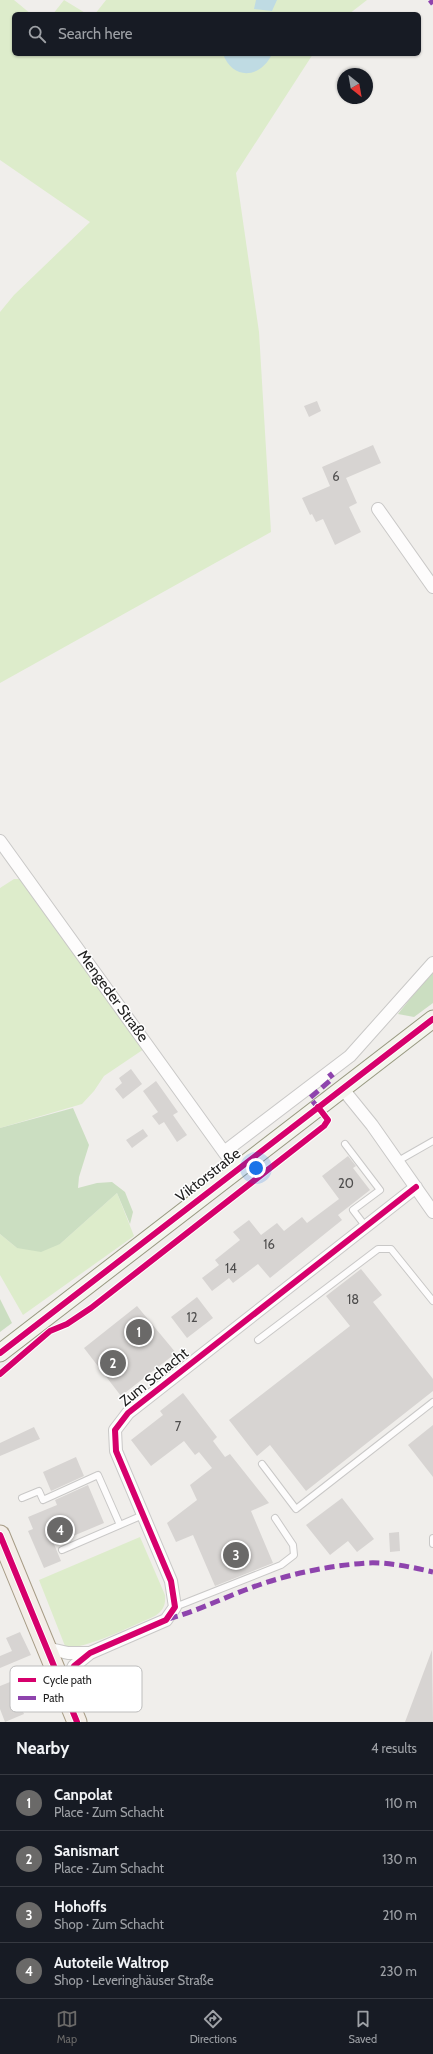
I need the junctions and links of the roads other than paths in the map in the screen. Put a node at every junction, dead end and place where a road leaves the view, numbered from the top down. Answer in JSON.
{"nodes":[{"id":1,"x":378,"y":509,"type":"dead end"},
{"id":2,"x":433,"y":587,"type":"edge"},
{"id":3,"x":0,"y":841,"type":"edge"},
{"id":4,"x":433,"y":963,"type":"edge"},
{"id":5,"x":433,"y":1019,"type":"edge"},
{"id":6,"x":342,"y":1088,"type":"junction"},
{"id":7,"x":433,"y":1141,"type":"edge"},
{"id":8,"x":345,"y":1144,"type":"dead end"},
{"id":9,"x":224,"y":1152,"type":"junction"},
{"id":10,"x":398,"y":1161,"type":"junction"},
{"id":11,"x":237,"y":1169,"type":"junction"},
{"id":12,"x":416,"y":1187,"type":"junction"},
{"id":13,"x":433,"y":1212,"type":"edge"},
{"id":14,"x":366,"y":1227,"type":"junction"},
{"id":15,"x":433,"y":1301,"type":"edge"},
{"id":16,"x":258,"y":1340,"type":"dead end"},
{"id":17,"x":0,"y":1353,"type":"edge"},
{"id":18,"x":433,"y":1402,"type":"edge"},
{"id":19,"x":262,"y":1464,"type":"dead end"},
{"id":20,"x":22,"y":1498,"type":"dead end"},
{"id":21,"x":143,"y":1515,"type":"junction"},
{"id":22,"x":275,"y":1518,"type":"dead end"},
{"id":23,"x":120,"y":1525,"type":"junction"},
{"id":24,"x":0,"y":1536,"type":"edge"},
{"id":25,"x":433,"y":1538,"type":"edge"},
{"id":26,"x":432,"y":1544,"type":"edge"},
{"id":27,"x":62,"y":1550,"type":"dead end"},
{"id":28,"x":175,"y":1607,"type":"junction"},
{"id":29,"x":46,"y":1648,"type":"junction"},
{"id":30,"x":90,"y":1653,"type":"junction"},
{"id":31,"x":54,"y":1666,"type":"edge"},
{"id":32,"x":74,"y":1666,"type":"edge"},
{"id":33,"x":73,"y":1712,"type":"edge"},
{"id":34,"x":77,"y":1722,"type":"edge"}],
"edges":[{"from":1,"to":2,"type":"street"},
{"from":3,"to":9,"type":"street","name":"Mengeder Straße"},
{"from":4,"to":9,"type":"street"},
{"from":5,"to":6,"type":"main road","name":"Viktorstraße"},
{"from":6,"to":10,"type":"street"},
{"from":6,"to":11,"type":"main road","name":"Viktorstraße"},
{"from":7,"to":10,"type":"lane"},
{"from":8,"to":14,"type":"lane"},
{"from":9,"to":11,"type":"street","name":"Mengeder Straße"},
{"from":10,"to":12,"type":"street"},
{"from":11,"to":17,"type":"main road","name":"Viktorstraße"},
{"from":12,"to":13,"type":"street"},
{"from":12,"to":14,"type":"street","name":"Zum Schacht"},
{"from":14,"to":21,"type":"street","name":"Zum Schacht"},
{"from":15,"to":16,"type":"lane"},
{"from":18,"to":19,"type":"lane"},
{"from":20,"to":23,"type":"lane"},
{"from":21,"to":23,"type":"lane"},
{"from":21,"to":28,"type":"street","name":"Zum Schacht"},
{"from":22,"to":28,"type":"lane"},
{"from":23,"to":27,"type":"lane"},
{"from":24,"to":29,"type":"main road"},
{"from":25,"to":26,"type":"lane"},
{"from":28,"to":30,"type":"street"},
{"from":29,"to":30,"type":"street"},
{"from":29,"to":31,"type":"main road"},
{"from":30,"to":32,"type":"street"},
{"from":33,"to":34,"type":"main road"}]}
